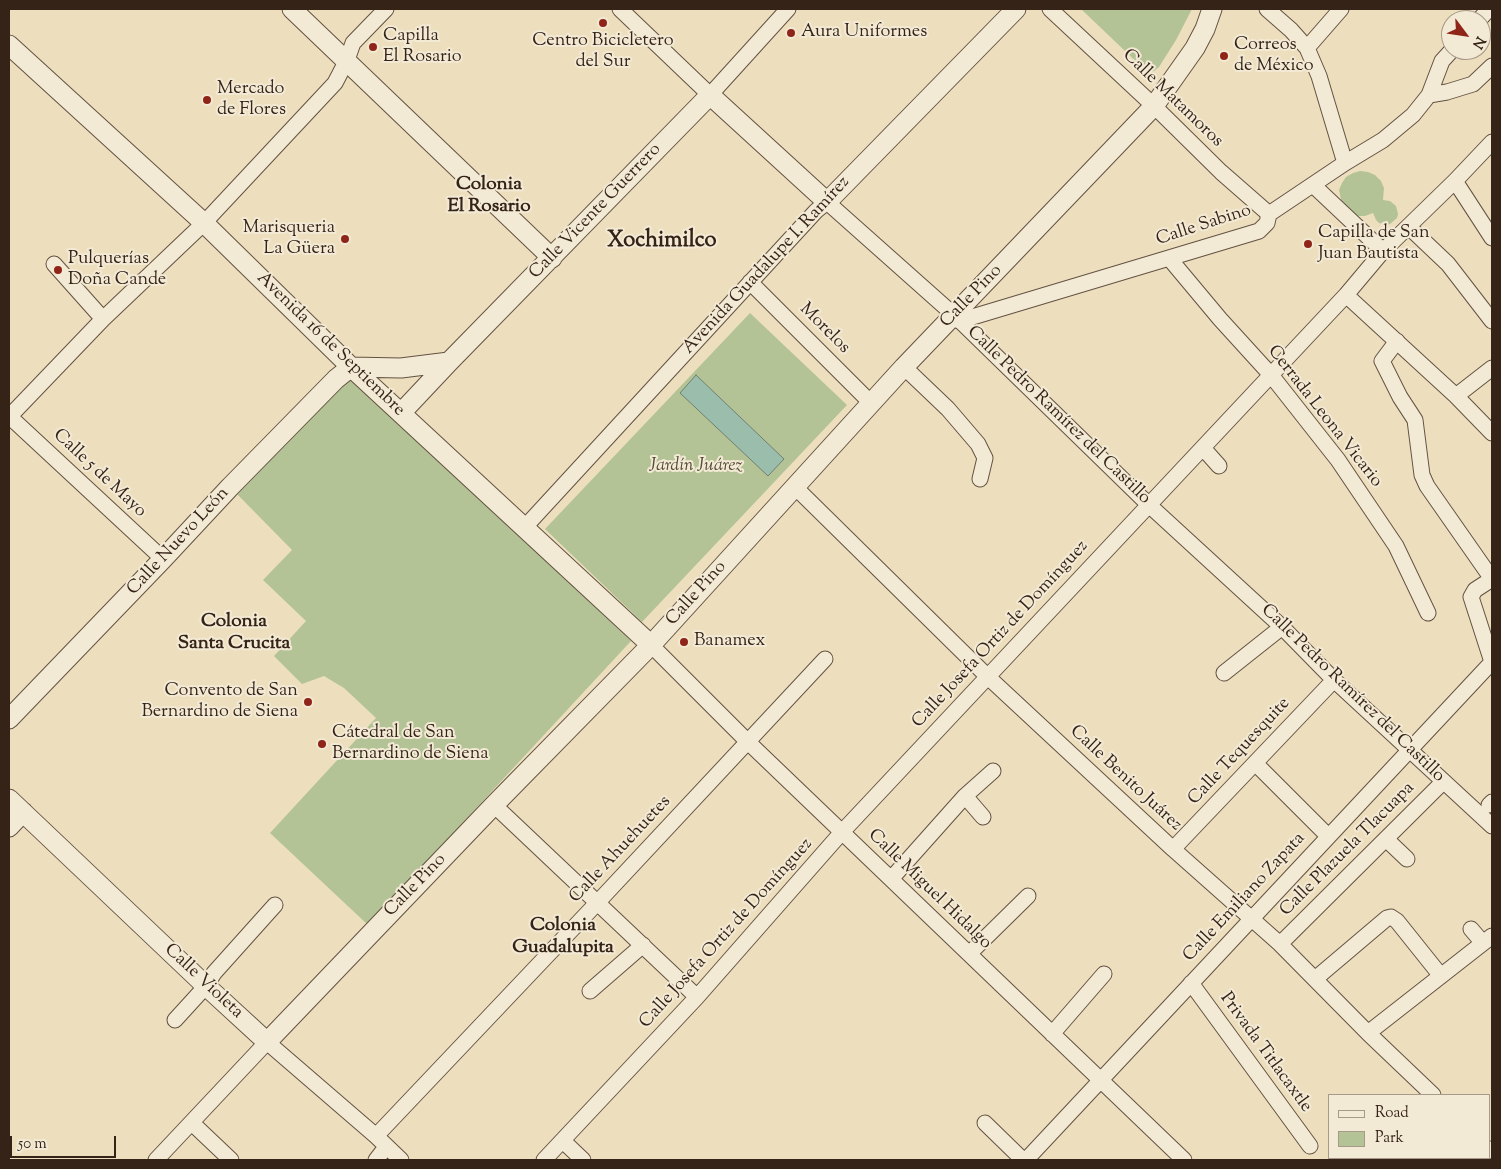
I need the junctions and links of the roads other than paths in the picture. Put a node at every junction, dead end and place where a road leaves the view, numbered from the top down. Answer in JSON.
{"nodes":[{"id":1,"x":292,"y":9,"type":"edge"},
{"id":2,"x":386,"y":9,"type":"edge"},
{"id":3,"x":620,"y":9,"type":"edge"},
{"id":4,"x":788,"y":9,"type":"edge"},
{"id":5,"x":1016,"y":9,"type":"edge"},
{"id":6,"x":1050,"y":9,"type":"edge"},
{"id":7,"x":1212,"y":9,"type":"edge"},
{"id":8,"x":1267,"y":9,"type":"edge"},
{"id":9,"x":1341,"y":9,"type":"edge"},
{"id":10,"x":9,"y":45,"type":"edge"},
{"id":11,"x":1307,"y":48,"type":"junction"},
{"id":12,"x":347,"y":60,"type":"junction"},
{"id":13,"x":1443,"y":60,"type":"edge"},
{"id":14,"x":1492,"y":66,"type":"edge"},
{"id":15,"x":710,"y":95,"type":"junction"},
{"id":16,"x":1429,"y":95,"type":"junction"},
{"id":17,"x":1154,"y":106,"type":"junction"},
{"id":18,"x":1492,"y":142,"type":"edge"},
{"id":19,"x":1345,"y":164,"type":"junction"},
{"id":20,"x":1454,"y":182,"type":"junction"},
{"id":21,"x":1313,"y":185,"type":"junction"},
{"id":22,"x":827,"y":202,"type":"junction"},
{"id":23,"x":1269,"y":214,"type":"junction"},
{"id":24,"x":204,"y":223,"type":"junction"},
{"id":25,"x":1409,"y":227,"type":"junction"},
{"id":26,"x":1492,"y":238,"type":"edge"},
{"id":27,"x":1383,"y":251,"type":"junction"},
{"id":28,"x":552,"y":258,"type":"junction"},
{"id":29,"x":1169,"y":258,"type":"junction"},
{"id":30,"x":54,"y":264,"type":"dead end"},
{"id":31,"x":750,"y":282,"type":"junction"},
{"id":32,"x":1346,"y":294,"type":"junction"},
{"id":33,"x":956,"y":318,"type":"junction"},
{"id":34,"x":103,"y":319,"type":"junction"},
{"id":35,"x":1492,"y":321,"type":"edge"},
{"id":36,"x":1397,"y":340,"type":"junction"},
{"id":37,"x":449,"y":362,"type":"junction"},
{"id":38,"x":351,"y":367,"type":"junction"},
{"id":39,"x":904,"y":367,"type":"junction"},
{"id":40,"x":1492,"y":368,"type":"edge"},
{"id":41,"x":1271,"y":375,"type":"junction"},
{"id":42,"x":1456,"y":396,"type":"junction"},
{"id":43,"x":871,"y":403,"type":"junction"},
{"id":44,"x":402,"y":413,"type":"junction"},
{"id":45,"x":9,"y":416,"type":"edge"},
{"id":46,"x":1492,"y":432,"type":"edge"},
{"id":47,"x":1203,"y":448,"type":"junction"},
{"id":48,"x":1219,"y":466,"type":"dead end"},
{"id":49,"x":980,"y":479,"type":"dead end"},
{"id":50,"x":794,"y":486,"type":"junction"},
{"id":51,"x":1149,"y":505,"type":"junction"},
{"id":52,"x":525,"y":528,"type":"junction"},
{"id":53,"x":163,"y":559,"type":"junction"},
{"id":54,"x":1492,"y":579,"type":"edge"},
{"id":55,"x":1428,"y":613,"type":"dead end"},
{"id":56,"x":1282,"y":627,"type":"junction"},
{"id":57,"x":651,"y":645,"type":"junction"},
{"id":58,"x":825,"y":659,"type":"dead end"},
{"id":59,"x":1492,"y":662,"type":"edge"},
{"id":60,"x":1224,"y":673,"type":"dead end"},
{"id":61,"x":988,"y":677,"type":"junction"},
{"id":62,"x":1334,"y":680,"type":"junction"},
{"id":63,"x":9,"y":719,"type":"edge"},
{"id":64,"x":748,"y":742,"type":"junction"},
{"id":65,"x":1410,"y":750,"type":"junction"},
{"id":66,"x":1255,"y":763,"type":"junction"},
{"id":67,"x":993,"y":771,"type":"dead end"},
{"id":68,"x":1443,"y":782,"type":"junction"},
{"id":69,"x":965,"y":796,"type":"junction"},
{"id":70,"x":9,"y":799,"type":"edge"},
{"id":71,"x":494,"y":805,"type":"junction"},
{"id":72,"x":23,"y":812,"type":"junction"},
{"id":73,"x":983,"y":817,"type":"dead end"},
{"id":74,"x":1492,"y":826,"type":"edge"},
{"id":75,"x":9,"y":827,"type":"edge"},
{"id":76,"x":842,"y":832,"type":"junction"},
{"id":77,"x":1328,"y":836,"type":"junction"},
{"id":78,"x":1386,"y":839,"type":"junction"},
{"id":79,"x":1173,"y":849,"type":"junction"},
{"id":80,"x":1406,"y":859,"type":"dead end"},
{"id":81,"x":891,"y":879,"type":"junction"},
{"id":82,"x":1028,"y":896,"type":"dead end"},
{"id":83,"x":597,"y":903,"type":"junction"},
{"id":84,"x":275,"y":905,"type":"dead end"},
{"id":85,"x":1251,"y":918,"type":"junction"},
{"id":86,"x":1470,"y":929,"type":"dead end"},
{"id":87,"x":1488,"y":940,"type":"edge"},
{"id":88,"x":1280,"y":944,"type":"junction"},
{"id":89,"x":642,"y":945,"type":"junction"},
{"id":90,"x":969,"y":954,"type":"junction"},
{"id":91,"x":1104,"y":974,"type":"dead end"},
{"id":92,"x":1441,"y":976,"type":"junction"},
{"id":93,"x":1315,"y":979,"type":"junction"},
{"id":94,"x":1191,"y":983,"type":"junction"},
{"id":95,"x":206,"y":986,"type":"junction"},
{"id":96,"x":590,"y":991,"type":"dead end"},
{"id":97,"x":697,"y":997,"type":"junction"},
{"id":98,"x":175,"y":1020,"type":"dead end"},
{"id":99,"x":1368,"y":1033,"type":"junction"},
{"id":100,"x":1052,"y":1034,"type":"junction"},
{"id":101,"x":268,"y":1042,"type":"junction"},
{"id":102,"x":1100,"y":1080,"type":"junction"},
{"id":103,"x":1432,"y":1094,"type":"edge"},
{"id":104,"x":192,"y":1122,"type":"junction"},
{"id":105,"x":985,"y":1122,"type":"dead end"},
{"id":106,"x":376,"y":1136,"type":"junction"},
{"id":107,"x":563,"y":1141,"type":"junction"},
{"id":108,"x":1310,"y":1146,"type":"dead end"},
{"id":109,"x":386,"y":1147,"type":"junction"},
{"id":110,"x":156,"y":1160,"type":"edge"},
{"id":111,"x":231,"y":1160,"type":"edge"},
{"id":112,"x":376,"y":1160,"type":"edge"},
{"id":113,"x":401,"y":1160,"type":"edge"},
{"id":114,"x":544,"y":1160,"type":"edge"},
{"id":115,"x":583,"y":1160,"type":"edge"},
{"id":116,"x":1024,"y":1160,"type":"edge"},
{"id":117,"x":1184,"y":1160,"type":"edge"}],
"edges":[{"from":1,"to":12,"type":"street"},
{"from":2,"to":12,"type":"street"},
{"from":3,"to":15,"type":"street","name":"Calle Pedro Ramírez del Castillo"},
{"from":4,"to":15,"type":"street","name":"Calle Vicente Guerrero"},
{"from":5,"to":22,"type":"street","name":"Avenida Guadalupe I. Ramírez"},
{"from":6,"to":17,"type":"street","name":"Calle Matamoros"},
{"from":7,"to":17,"type":"street","name":"Calle Pino"},
{"from":8,"to":11,"type":"street"},
{"from":9,"to":11,"type":"street"},
{"from":10,"to":24,"type":"street","name":"Avenida 16 de Septiembre"},
{"from":11,"to":19,"type":"street"},
{"from":12,"to":24,"type":"street"},
{"from":12,"to":28,"type":"street"},
{"from":13,"to":16,"type":"street","name":"Calle Sabino"},
{"from":14,"to":16,"type":"street"},
{"from":15,"to":22,"type":"street","name":"Calle Pedro Ramírez del Castillo"},
{"from":15,"to":28,"type":"street","name":"Calle Vicente Guerrero"},
{"from":16,"to":19,"type":"street","name":"Calle Sabino"},
{"from":17,"to":23,"type":"street","name":"Calle Matamoros"},
{"from":17,"to":33,"type":"street","name":"Calle Pino"},
{"from":18,"to":20,"type":"street","name":"Calle Josefa Ortiz de Domínguez"},
{"from":19,"to":21,"type":"street","name":"Calle Sabino"},
{"from":20,"to":25,"type":"street","name":"Calle Josefa Ortiz de Domínguez"},
{"from":20,"to":26,"type":"street"},
{"from":21,"to":23,"type":"street","name":"Calle Sabino"},
{"from":21,"to":27,"type":"street"},
{"from":22,"to":31,"type":"street","name":"Avenida Guadalupe I. Ramírez"},
{"from":22,"to":33,"type":"street","name":"Calle Pedro Ramírez del Castillo"},
{"from":23,"to":29,"type":"street","name":"Calle Sabino"},
{"from":24,"to":34,"type":"street"},
{"from":24,"to":38,"type":"street","name":"Avenida 16 de Septiembre"},
{"from":25,"to":27,"type":"street","name":"Calle Josefa Ortiz de Domínguez"},
{"from":25,"to":35,"type":"street"},
{"from":27,"to":32,"type":"street","name":"Calle Josefa Ortiz de Domínguez"},
{"from":28,"to":37,"type":"street","name":"Calle Vicente Guerrero"},
{"from":29,"to":33,"type":"street","name":"Calle Sabino"},
{"from":29,"to":41,"type":"street","name":"Cerrada Leona Vicario"},
{"from":30,"to":34,"type":"street"},
{"from":31,"to":43,"type":"street","name":"Morelos"},
{"from":31,"to":52,"type":"street","name":"Avenida Guadalupe I. Ramírez"},
{"from":32,"to":36,"type":"street"},
{"from":32,"to":41,"type":"street","name":"Calle Josefa Ortiz de Domínguez"},
{"from":33,"to":39,"type":"street","name":"Calle Pino"},
{"from":33,"to":51,"type":"street","name":"Calle Pedro Ramírez del Castillo"},
{"from":34,"to":45,"type":"street"},
{"from":36,"to":42,"type":"street"},
{"from":36,"to":54,"type":"street"},
{"from":37,"to":38,"type":"street"},
{"from":37,"to":44,"type":"street","name":"Calle Vicente Guerrero"},
{"from":38,"to":44,"type":"street","name":"Avenida 16 de Septiembre"},
{"from":38,"to":53,"type":"street","name":"Calle Nuevo León"},
{"from":39,"to":43,"type":"street","name":"Calle Pino"},
{"from":39,"to":49,"type":"street"},
{"from":40,"to":42,"type":"street"},
{"from":41,"to":47,"type":"street","name":"Calle Josefa Ortiz de Domínguez"},
{"from":41,"to":55,"type":"street","name":"Cerrada Leona Vicario"},
{"from":42,"to":46,"type":"street"},
{"from":43,"to":50,"type":"street","name":"Calle Pino"},
{"from":44,"to":52,"type":"street","name":"Avenida 16 de Septiembre"},
{"from":45,"to":53,"type":"street","name":"Calle 5 de Mayo"},
{"from":47,"to":48,"type":"street"},
{"from":47,"to":51,"type":"street","name":"Calle Josefa Ortiz de Domínguez"},
{"from":50,"to":57,"type":"street","name":"Calle Pino"},
{"from":50,"to":61,"type":"street","name":"Calle Benito Juárez"},
{"from":51,"to":56,"type":"street","name":"Calle Pedro Ramírez del Castillo"},
{"from":51,"to":61,"type":"street","name":"Calle Josefa Ortiz de Domínguez"},
{"from":52,"to":57,"type":"street","name":"Avenida 16 de Septiembre"},
{"from":53,"to":63,"type":"street","name":"Calle Nuevo León"},
{"from":54,"to":59,"type":"street"},
{"from":56,"to":60,"type":"street"},
{"from":56,"to":62,"type":"street","name":"Calle Pedro Ramírez del Castillo"},
{"from":57,"to":64,"type":"street","name":"Calle Miguel Hidalgo"},
{"from":57,"to":71,"type":"street","name":"Calle Pino"},
{"from":58,"to":64,"type":"street","name":"Calle Ahuehuetes"},
{"from":59,"to":65,"type":"street","name":"Calle Emiliano Zapata"},
{"from":61,"to":76,"type":"street","name":"Calle Josefa Ortiz de Domínguez"},
{"from":61,"to":79,"type":"street","name":"Calle Benito Juárez"},
{"from":62,"to":65,"type":"street","name":"Calle Pedro Ramírez del Castillo"},
{"from":62,"to":66,"type":"street","name":"Calle Tequesquite"},
{"from":64,"to":76,"type":"street","name":"Calle Miguel Hidalgo"},
{"from":64,"to":83,"type":"street","name":"Calle Ahuehuetes"},
{"from":65,"to":68,"type":"street","name":"Calle Pedro Ramírez del Castillo"},
{"from":65,"to":77,"type":"street","name":"Calle Emiliano Zapata"},
{"from":66,"to":77,"type":"street"},
{"from":66,"to":79,"type":"street","name":"Calle Tequesquite"},
{"from":67,"to":69,"type":"street"},
{"from":68,"to":74,"type":"street","name":"Calle Pedro Ramírez del Castillo"},
{"from":68,"to":78,"type":"street","name":"Calle Plazuela Tlacuapa"},
{"from":69,"to":73,"type":"street"},
{"from":69,"to":81,"type":"street"},
{"from":70,"to":72,"type":"street","name":"Calle Violeta"},
{"from":71,"to":83,"type":"street"},
{"from":71,"to":101,"type":"street","name":"Calle Pino"},
{"from":72,"to":75,"type":"street"},
{"from":72,"to":95,"type":"street","name":"Calle Violeta"},
{"from":76,"to":81,"type":"street","name":"Calle Miguel Hidalgo"},
{"from":76,"to":97,"type":"street","name":"Calle Josefa Ortiz de Domínguez"},
{"from":77,"to":85,"type":"street","name":"Calle Emiliano Zapata"},
{"from":78,"to":80,"type":"street"},
{"from":78,"to":88,"type":"street","name":"Calle Plazuela Tlacuapa"},
{"from":79,"to":85,"type":"street","name":"Calle Benito Juárez"},
{"from":81,"to":90,"type":"street","name":"Calle Miguel Hidalgo"},
{"from":82,"to":90,"type":"street"},
{"from":83,"to":89,"type":"street"},
{"from":83,"to":106,"type":"street","name":"Calle Ahuehuetes"},
{"from":84,"to":95,"type":"street"},
{"from":85,"to":88,"type":"street","name":"Calle Benito Juárez"},
{"from":85,"to":94,"type":"street","name":"Calle Emiliano Zapata"},
{"from":86,"to":87,"type":"street"},
{"from":87,"to":92,"type":"street"},
{"from":88,"to":93,"type":"street","name":"Calle Benito Juárez"},
{"from":89,"to":96,"type":"street"},
{"from":89,"to":97,"type":"street"},
{"from":90,"to":100,"type":"street","name":"Calle Miguel Hidalgo"},
{"from":91,"to":100,"type":"street"},
{"from":92,"to":93,"type":"street"},
{"from":92,"to":99,"type":"street"},
{"from":93,"to":99,"type":"street","name":"Calle Benito Juárez"},
{"from":94,"to":102,"type":"street","name":"Calle Emiliano Zapata"},
{"from":94,"to":108,"type":"street","name":"Privada Titlacaxtle"},
{"from":95,"to":98,"type":"street"},
{"from":95,"to":101,"type":"street","name":"Calle Violeta"},
{"from":97,"to":107,"type":"street","name":"Calle Josefa Ortiz de Domínguez"},
{"from":99,"to":103,"type":"street","name":"Calle Benito Juárez"},
{"from":100,"to":102,"type":"street","name":"Calle Miguel Hidalgo"},
{"from":101,"to":104,"type":"street","name":"Calle Pino"},
{"from":101,"to":106,"type":"street","name":"Calle Violeta"},
{"from":102,"to":116,"type":"street","name":"Calle Emiliano Zapata"},
{"from":102,"to":117,"type":"street","name":"Calle Miguel Hidalgo"},
{"from":104,"to":110,"type":"street","name":"Calle Pino"},
{"from":104,"to":111,"type":"street"},
{"from":105,"to":116,"type":"street"},
{"from":106,"to":109,"type":"street","name":"Calle Violeta"},
{"from":107,"to":114,"type":"street","name":"Calle Josefa Ortiz de Domínguez"},
{"from":107,"to":115,"type":"street"},
{"from":109,"to":112,"type":"street"},
{"from":109,"to":113,"type":"street","name":"Calle Violeta"}]}
